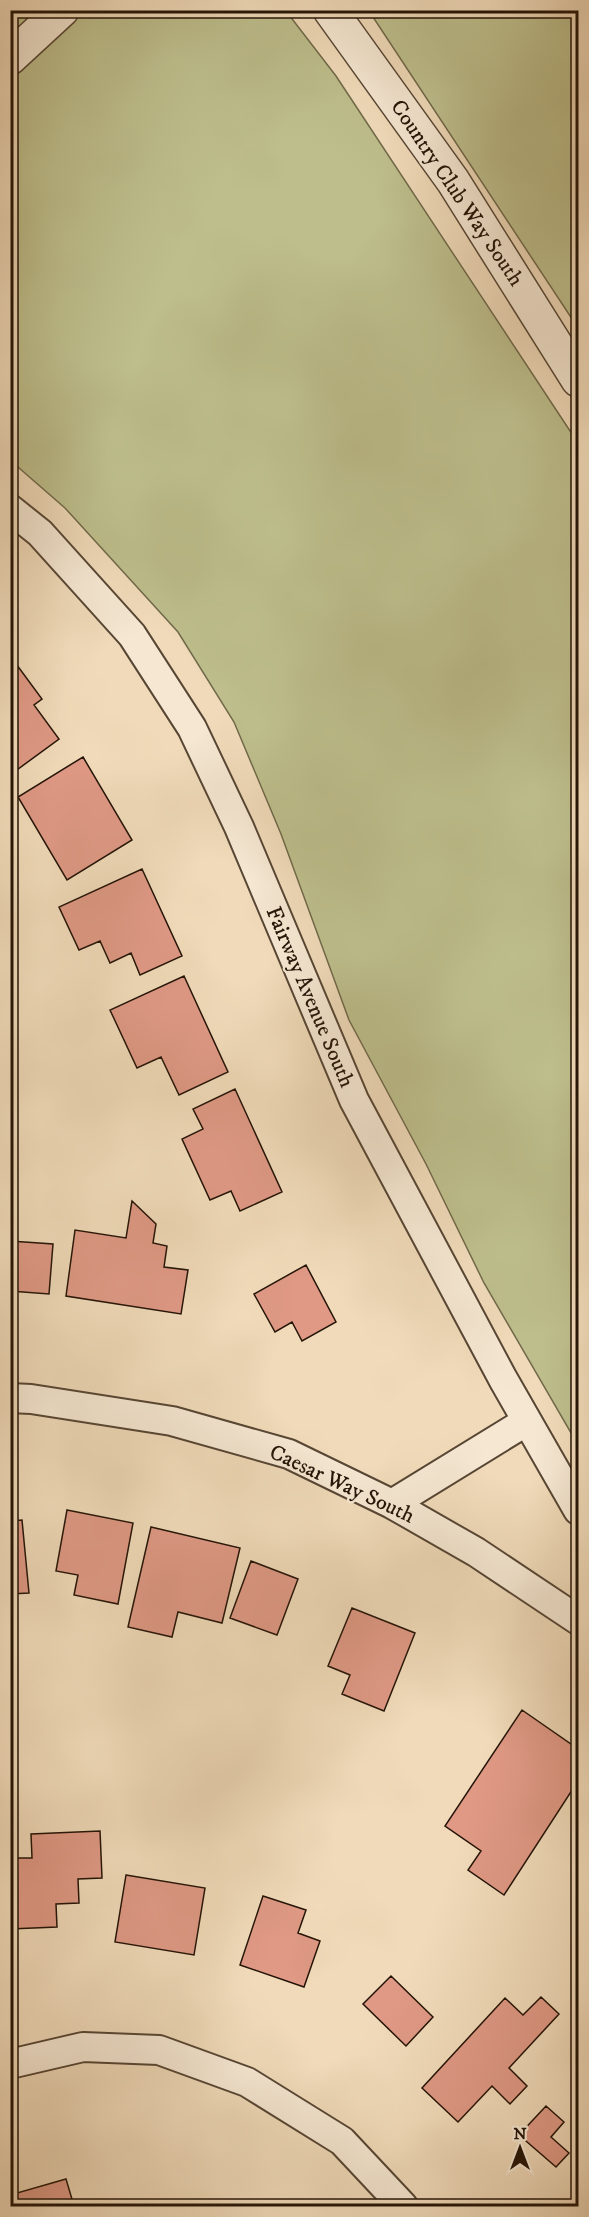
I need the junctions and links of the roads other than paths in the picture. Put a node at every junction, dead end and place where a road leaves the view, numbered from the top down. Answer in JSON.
{"nodes":[{"id":1,"x":62,"y":10,"type":"edge"},
{"id":2,"x":330,"y":10,"type":"edge"},
{"id":3,"x":10,"y":58,"type":"edge"},
{"id":4,"x":579,"y":380,"type":"edge"},
{"id":5,"x":10,"y":509,"type":"edge"},
{"id":6,"x":10,"y":1398,"type":"edge"},
{"id":7,"x":527,"y":1421,"type":"junction"},
{"id":8,"x":392,"y":1504,"type":"junction"},
{"id":9,"x":579,"y":1510,"type":"edge"},
{"id":10,"x":579,"y":1620,"type":"edge"},
{"id":11,"x":10,"y":2064,"type":"edge"},
{"id":12,"x":403,"y":2206,"type":"edge"}],
"edges":[{"from":1,"to":3,"type":"street"},
{"from":2,"to":4,"type":"street","name":"Country Club Way South"},
{"from":5,"to":7,"type":"street","name":"Fairway Avenue South"},
{"from":6,"to":8,"type":"street","name":"Caesar Way South"},
{"from":7,"to":8,"type":"street"},
{"from":7,"to":9,"type":"street","name":"Fairway Avenue South"},
{"from":8,"to":10,"type":"street","name":"Caesar Way South"},
{"from":11,"to":12,"type":"street"}]}
